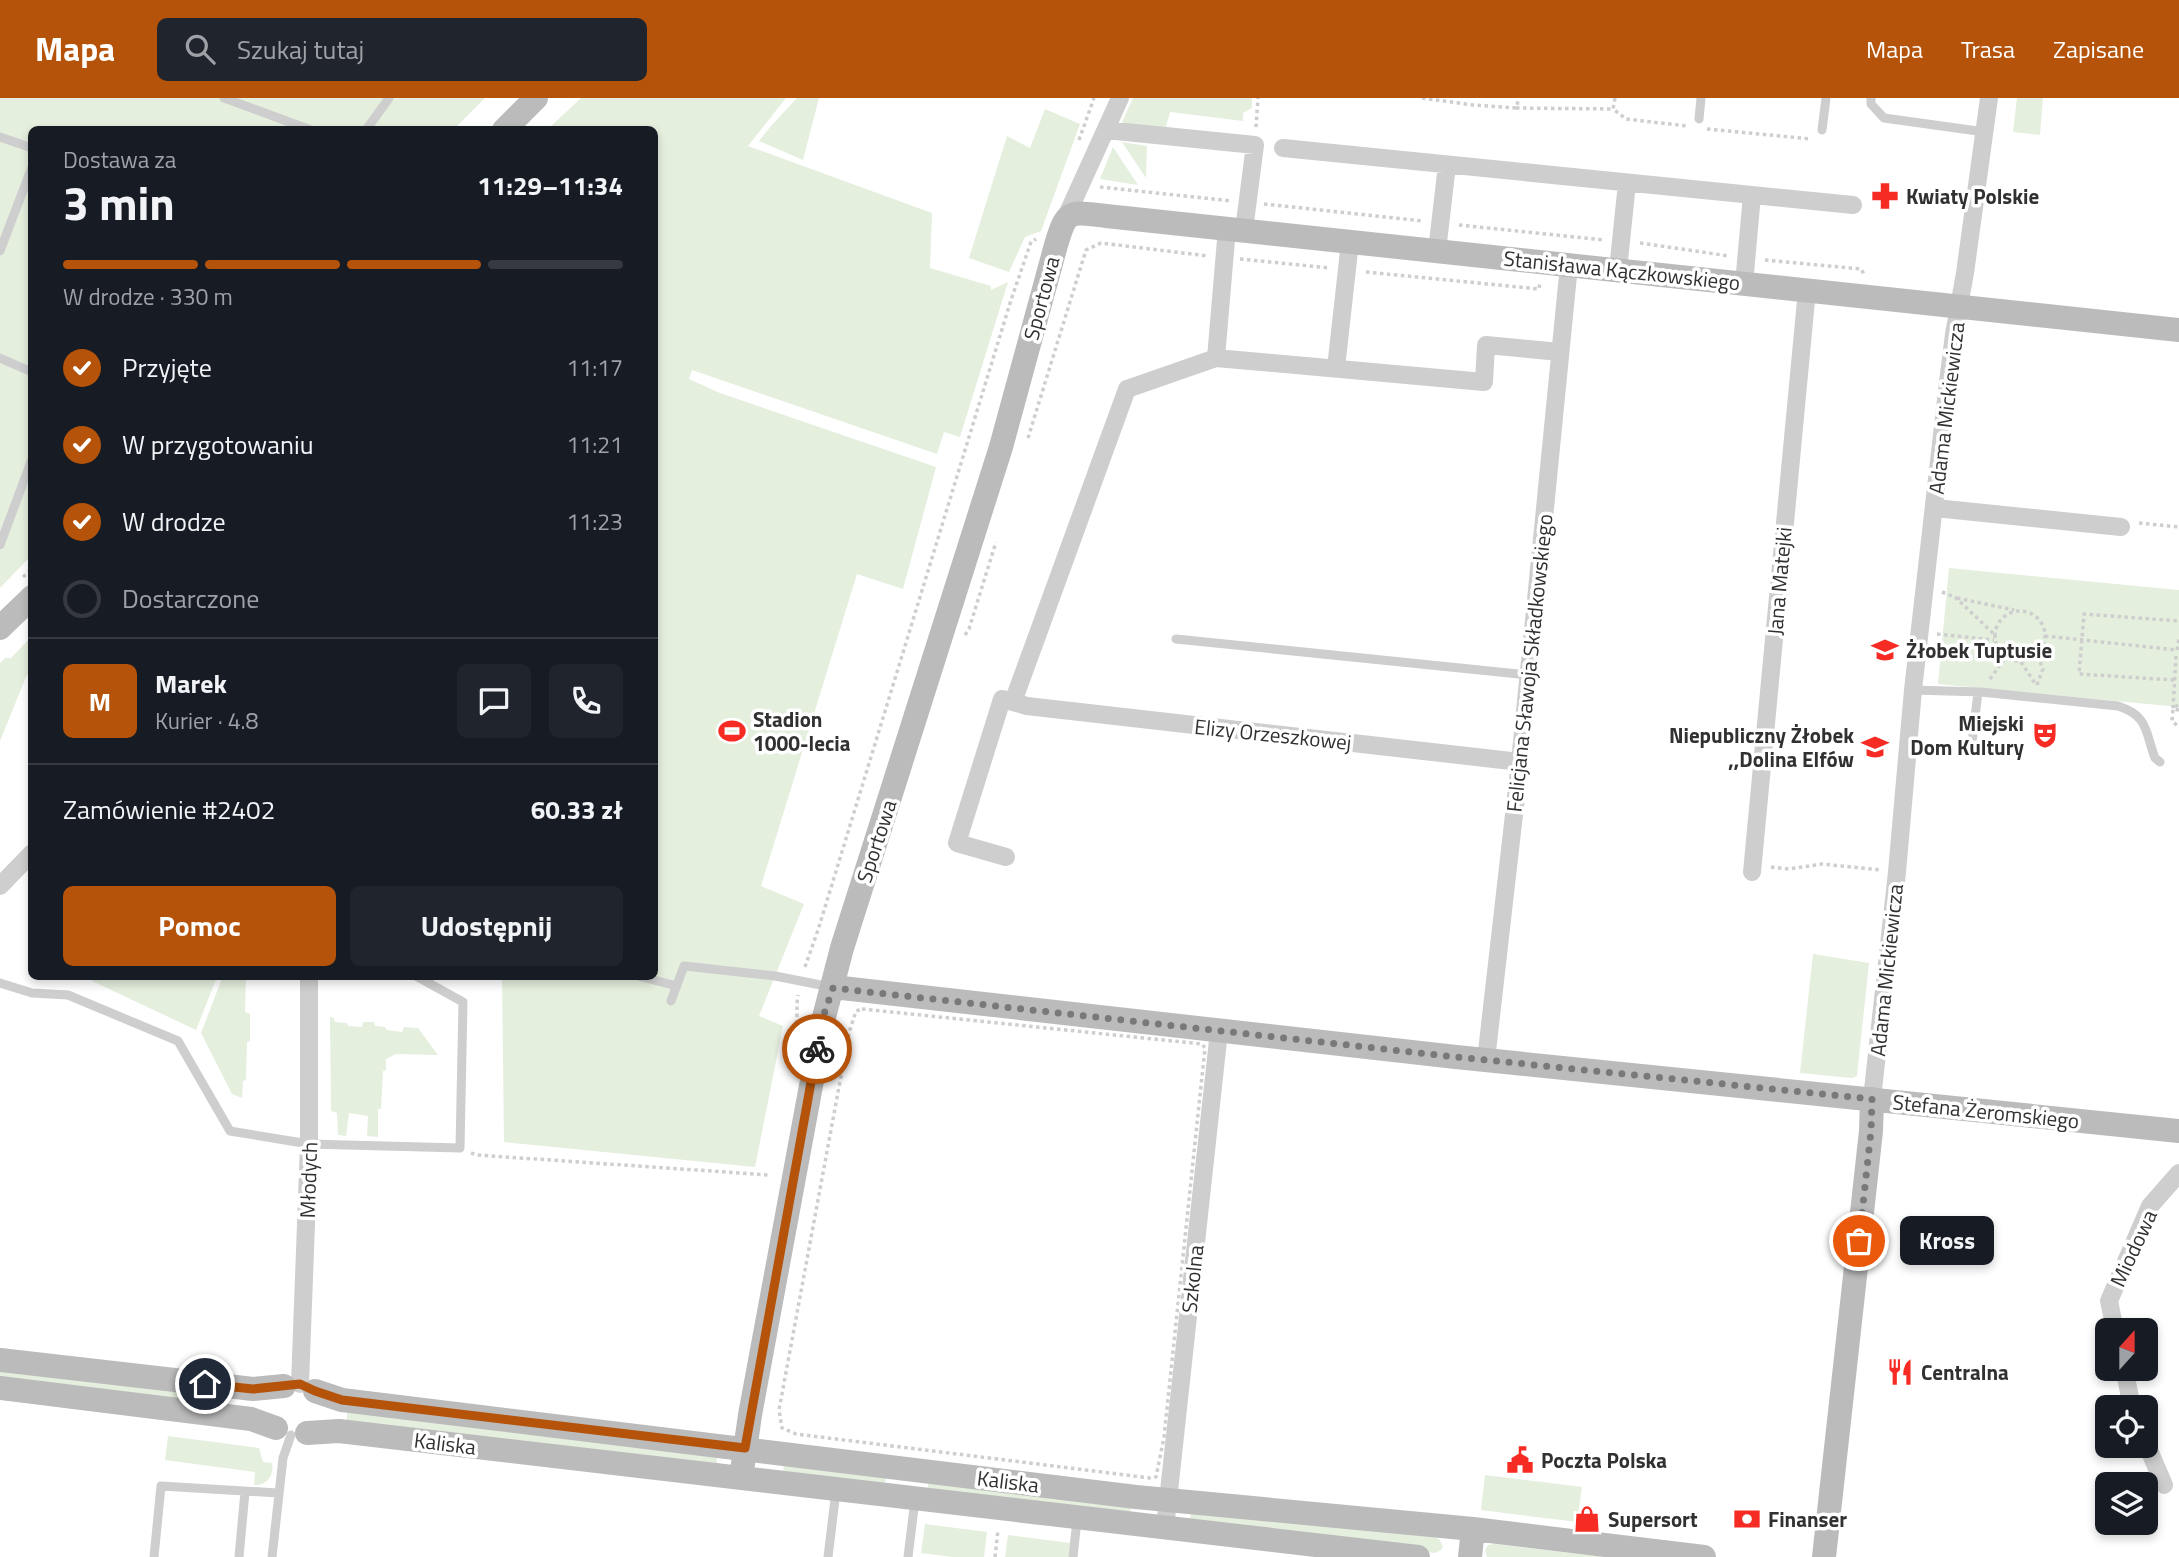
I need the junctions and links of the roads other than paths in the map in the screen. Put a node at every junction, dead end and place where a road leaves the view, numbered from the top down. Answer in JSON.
{"nodes":[{"id":1,"x":224,"y":98,"type":"edge"},
{"id":2,"x":389,"y":98,"type":"edge"},
{"id":3,"x":536,"y":98,"type":"edge"},
{"id":4,"x":1120,"y":98,"type":"edge"},
{"id":5,"x":1701,"y":98,"type":"edge"},
{"id":6,"x":1826,"y":98,"type":"edge"},
{"id":7,"x":1871,"y":98,"type":"edge"},
{"id":8,"x":1989,"y":98,"type":"edge"},
{"id":9,"x":242,"y":101,"type":"edge"},
{"id":10,"x":1699,"y":119,"type":"dead end"},
{"id":11,"x":301,"y":126,"type":"edge"},
{"id":12,"x":369,"y":126,"type":"edge"},
{"id":13,"x":508,"y":126,"type":"edge"},
{"id":14,"x":1105,"y":130,"type":"junction"},
{"id":15,"x":1822,"y":130,"type":"road end"},
{"id":16,"x":1985,"y":132,"type":"junction"},
{"id":17,"x":0,"y":136,"type":"edge"},
{"id":18,"x":28,"y":146,"type":"edge"},
{"id":19,"x":1283,"y":148,"type":"dead end"},
{"id":20,"x":1447,"y":164,"type":"junction"},
{"id":21,"x":28,"y":178,"type":"edge"},
{"id":22,"x":1627,"y":183,"type":"junction"},
{"id":23,"x":1752,"y":195,"type":"junction"},
{"id":24,"x":1853,"y":205,"type":"dead end"},
{"id":25,"x":1066,"y":217,"type":"junction"},
{"id":26,"x":1236,"y":229,"type":"junction"},
{"id":27,"x":1350,"y":242,"type":"junction"},
{"id":28,"x":0,"y":251,"type":"edge"},
{"id":29,"x":1437,"y":251,"type":"junction"},
{"id":30,"x":1569,"y":265,"type":"junction"},
{"id":31,"x":1618,"y":270,"type":"junction"},
{"id":32,"x":1744,"y":284,"type":"junction"},
{"id":33,"x":1807,"y":290,"type":"junction"},
{"id":34,"x":1958,"y":307,"type":"junction"},
{"id":35,"x":2179,"y":330,"type":"edge"},
{"id":36,"x":1560,"y":352,"type":"junction"},
{"id":37,"x":0,"y":358,"type":"edge"},
{"id":38,"x":1216,"y":358,"type":"junction"},
{"id":39,"x":1336,"y":368,"type":"junction"},
{"id":40,"x":28,"y":370,"type":"edge"},
{"id":41,"x":28,"y":470,"type":"edge"},
{"id":42,"x":1935,"y":508,"type":"junction"},
{"id":43,"x":2119,"y":527,"type":"road end"},
{"id":44,"x":0,"y":545,"type":"edge"},
{"id":45,"x":28,"y":601,"type":"edge"},
{"id":46,"x":0,"y":628,"type":"edge"},
{"id":47,"x":1176,"y":639,"type":"dead end"},
{"id":48,"x":1528,"y":675,"type":"junction"},
{"id":49,"x":1913,"y":690,"type":"junction"},
{"id":50,"x":1979,"y":692,"type":"junction"},
{"id":51,"x":1020,"y":704,"type":"junction"},
{"id":52,"x":1972,"y":743,"type":"dead end"},
{"id":53,"x":1520,"y":762,"type":"junction"},
{"id":54,"x":2160,"y":762,"type":"dead end"},
{"id":55,"x":28,"y":857,"type":"edge"},
{"id":56,"x":1006,"y":857,"type":"dead end"},
{"id":57,"x":1752,"y":869,"type":"road end"},
{"id":58,"x":0,"y":886,"type":"edge"},
{"id":59,"x":309,"y":980,"type":"edge"},
{"id":60,"x":423,"y":980,"type":"edge"},
{"id":61,"x":654,"y":980,"type":"edge"},
{"id":62,"x":0,"y":983,"type":"edge"},
{"id":63,"x":677,"y":986,"type":"junction"},
{"id":64,"x":833,"y":988,"type":"junction"},
{"id":65,"x":671,"y":1001,"type":"dead end"},
{"id":66,"x":1219,"y":1031,"type":"junction"},
{"id":67,"x":1486,"y":1060,"type":"junction"},
{"id":68,"x":1872,"y":1099,"type":"junction"},
{"id":69,"x":2179,"y":1131,"type":"edge"},
{"id":70,"x":309,"y":1144,"type":"junction"},
{"id":71,"x":2179,"y":1173,"type":"edge"},
{"id":72,"x":2113,"y":1318,"type":"edge"},
{"id":73,"x":0,"y":1360,"type":"edge"},
{"id":74,"x":300,"y":1387,"type":"junction"},
{"id":75,"x":0,"y":1388,"type":"edge"},
{"id":76,"x":291,"y":1432,"type":"junction"},
{"id":77,"x":745,"y":1448,"type":"junction"},
{"id":78,"x":2152,"y":1458,"type":"edge"},
{"id":79,"x":907,"y":1468,"type":"junction"},
{"id":80,"x":741,"y":1478,"type":"junction"},
{"id":81,"x":2164,"y":1485,"type":"dead end"},
{"id":82,"x":836,"y":1489,"type":"junction"},
{"id":83,"x":245,"y":1492,"type":"junction"},
{"id":84,"x":278,"y":1493,"type":"junction"},
{"id":85,"x":909,"y":1498,"type":"junction"},
{"id":86,"x":1168,"y":1500,"type":"junction"},
{"id":87,"x":1077,"y":1517,"type":"junction"},
{"id":88,"x":1164,"y":1528,"type":"junction"},
{"id":89,"x":1473,"y":1529,"type":"junction"},
{"id":90,"x":155,"y":1557,"type":"edge"},
{"id":91,"x":239,"y":1557,"type":"edge"},
{"id":92,"x":272,"y":1557,"type":"edge"},
{"id":93,"x":828,"y":1557,"type":"edge"},
{"id":94,"x":908,"y":1557,"type":"edge"},
{"id":95,"x":1073,"y":1557,"type":"edge"},
{"id":96,"x":1418,"y":1557,"type":"edge"},
{"id":97,"x":1470,"y":1557,"type":"edge"},
{"id":98,"x":1704,"y":1557,"type":"edge"},
{"id":99,"x":1824,"y":1557,"type":"edge"}],
"edges":[{"from":1,"to":9,"type":"lane"},
{"from":2,"to":12,"type":"lane"},
{"from":3,"to":13,"type":"street"},
{"from":4,"to":14,"type":"street"},
{"from":5,"to":10,"type":"lane"},
{"from":6,"to":15,"type":"lane"},
{"from":7,"to":16,"type":"lane"},
{"from":8,"to":16,"type":"street","name":"Adama Mickiewicza"},
{"from":9,"to":11,"type":"lane"},
{"from":14,"to":25,"type":"street"},
{"from":14,"to":26,"type":"street"},
{"from":16,"to":34,"type":"street","name":"Adama Mickiewicza"},
{"from":17,"to":18,"type":"lane"},
{"from":19,"to":20,"type":"street"},
{"from":20,"to":22,"type":"street"},
{"from":20,"to":29,"type":"street"},
{"from":21,"to":28,"type":"lane"},
{"from":22,"to":23,"type":"street"},
{"from":22,"to":31,"type":"street"},
{"from":23,"to":24,"type":"street"},
{"from":23,"to":32,"type":"street"},
{"from":25,"to":26,"type":"street","name":"Stanisława Kączkowskiego"},
{"from":25,"to":64,"type":"street","name":"Sportowa"},
{"from":26,"to":27,"type":"street","name":"Stanisława Kączkowskiego"},
{"from":26,"to":38,"type":"street"},
{"from":27,"to":29,"type":"street","name":"Stanisława Kączkowskiego"},
{"from":27,"to":39,"type":"street"},
{"from":29,"to":30,"type":"street","name":"Stanisława Kączkowskiego"},
{"from":30,"to":31,"type":"street","name":"Stanisława Kączkowskiego"},
{"from":30,"to":36,"type":"street","name":"Felicjana Sławoja Składkowskiego"},
{"from":31,"to":32,"type":"street","name":"Stanisława Kączkowskiego"},
{"from":32,"to":33,"type":"street","name":"Stanisława Kączkowskiego"},
{"from":33,"to":34,"type":"street","name":"Stanisława Kączkowskiego"},
{"from":33,"to":57,"type":"street","name":"Jana Matejki"},
{"from":34,"to":35,"type":"street","name":"Stanisława Kączkowskiego"},
{"from":34,"to":42,"type":"street","name":"Adama Mickiewicza"},
{"from":36,"to":39,"type":"street"},
{"from":36,"to":48,"type":"street","name":"Felicjana Sławoja Składkowskiego"},
{"from":37,"to":40,"type":"lane"},
{"from":38,"to":39,"type":"street"},
{"from":38,"to":51,"type":"street"},
{"from":41,"to":44,"type":"lane"},
{"from":42,"to":43,"type":"street","name":"Adama Mickiewicza"},
{"from":42,"to":49,"type":"street","name":"Adama Mickiewicza"},
{"from":45,"to":46,"type":"street"},
{"from":47,"to":48,"type":"lane"},
{"from":48,"to":53,"type":"street","name":"Felicjana Sławoja Składkowskiego"},
{"from":49,"to":50,"type":"lane"},
{"from":49,"to":68,"type":"street","name":"Adama Mickiewicza"},
{"from":50,"to":52,"type":"lane"},
{"from":50,"to":54,"type":"lane"},
{"from":51,"to":53,"type":"street","name":"Elizy Orzeszkowej"},
{"from":51,"to":56,"type":"street"},
{"from":53,"to":67,"type":"street","name":"Felicjana Sławoja Składkowskiego"},
{"from":55,"to":58,"type":"street"},
{"from":59,"to":70,"type":"street","name":"Młodych"},
{"from":60,"to":70,"type":"lane"},
{"from":61,"to":63,"type":"lane"},
{"from":62,"to":70,"type":"lane"},
{"from":63,"to":64,"type":"lane"},
{"from":63,"to":65,"type":"lane"},
{"from":64,"to":66,"type":"street","name":"Stefana Żeromskiego"},
{"from":64,"to":77,"type":"street","name":"Sportowa"},
{"from":66,"to":67,"type":"street","name":"Stefana Żeromskiego"},
{"from":66,"to":86,"type":"street","name":"Szkolna"},
{"from":67,"to":68,"type":"street","name":"Stefana Żeromskiego"},
{"from":68,"to":69,"type":"street","name":"Stefana Żeromskiego"},
{"from":68,"to":99,"type":"street","name":"Adama Mickiewicza"},
{"from":70,"to":74,"type":"street","name":"Młodych"},
{"from":71,"to":72,"type":"street","name":"Miodowa"},
{"from":73,"to":74,"type":"street","name":"Kaliska"},
{"from":74,"to":76,"type":"street"},
{"from":74,"to":76,"type":"street"},
{"from":74,"to":77,"type":"street","name":"Kaliska"},
{"from":75,"to":76,"type":"street","name":"Kaliska"},
{"from":76,"to":80,"type":"street","name":"Kaliska"},
{"from":76,"to":84,"type":"lane"},
{"from":77,"to":79,"type":"street","name":"Kaliska"},
{"from":77,"to":80,"type":"street","name":"Sportowa"},
{"from":78,"to":81,"type":"street"},
{"from":79,"to":85,"type":"street"},
{"from":79,"to":86,"type":"street","name":"Kaliska"},
{"from":80,"to":82,"type":"street","name":"Kaliska"},
{"from":82,"to":85,"type":"street","name":"Kaliska"},
{"from":82,"to":93,"type":"lane"},
{"from":83,"to":84,"type":"lane"},
{"from":83,"to":90,"type":"lane"},
{"from":83,"to":91,"type":"lane"},
{"from":84,"to":92,"type":"lane"},
{"from":85,"to":87,"type":"street","name":"Kaliska"},
{"from":85,"to":94,"type":"lane"},
{"from":86,"to":88,"type":"street","name":"Szkolna"},
{"from":86,"to":89,"type":"street","name":"Kaliska"},
{"from":87,"to":88,"type":"street","name":"Kaliska"},
{"from":87,"to":95,"type":"lane"},
{"from":88,"to":96,"type":"street","name":"Kaliska"},
{"from":89,"to":97,"type":"street"},
{"from":89,"to":98,"type":"street","name":"Kaliska"}]}
